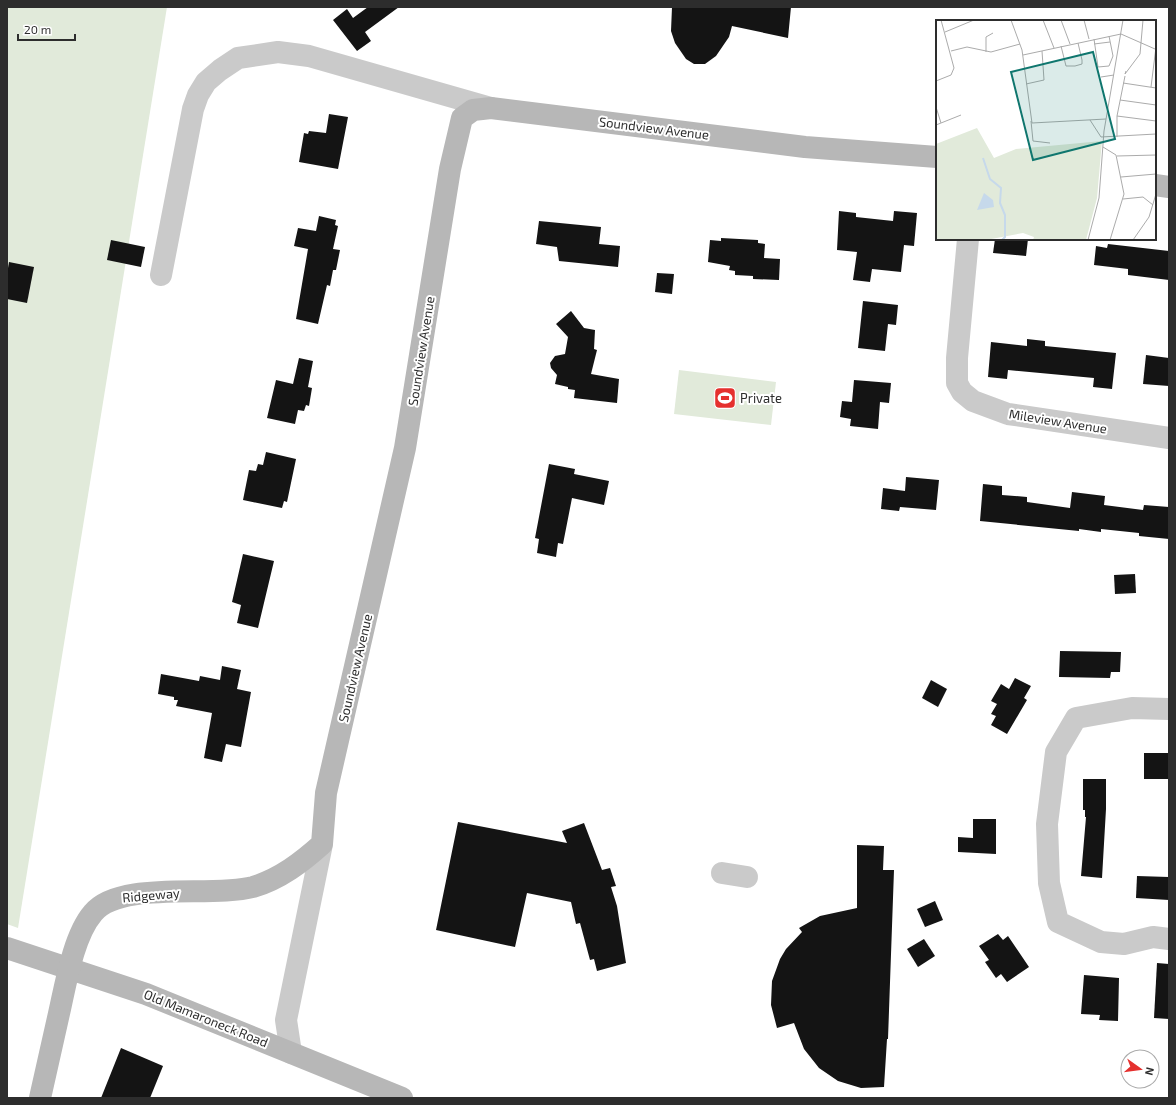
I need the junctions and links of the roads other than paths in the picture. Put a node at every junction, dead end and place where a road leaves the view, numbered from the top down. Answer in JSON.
{"nodes":[{"id":1,"x":491,"y":108,"type":"junction"},
{"id":2,"x":936,"y":157,"type":"edge"},
{"id":3,"x":1156,"y":185,"type":"edge"},
{"id":4,"x":1169,"y":187,"type":"edge"},
{"id":5,"x":968,"y":240,"type":"edge"},
{"id":6,"x":161,"y":275,"type":"dead end"},
{"id":7,"x":1169,"y":438,"type":"edge"},
{"id":8,"x":1169,"y":709,"type":"edge"},
{"id":9,"x":322,"y":844,"type":"junction"},
{"id":10,"x":722,"y":873,"type":"dead end"},
{"id":11,"x":747,"y":877,"type":"dead end"},
{"id":12,"x":1169,"y":939,"type":"edge"},
{"id":13,"x":7,"y":948,"type":"edge"},
{"id":14,"x":69,"y":968,"type":"junction"},
{"id":15,"x":291,"y":1053,"type":"junction"},
{"id":16,"x":40,"y":1098,"type":"edge"},
{"id":17,"x":402,"y":1098,"type":"edge"}],
"edges":[{"from":1,"to":2,"type":"street","name":"Soundview Avenue"},
{"from":1,"to":6,"type":"street"},
{"from":1,"to":9,"type":"street","name":"Soundview Avenue"},
{"from":3,"to":4,"type":"street"},
{"from":5,"to":7,"type":"street","name":"Mileview Avenue"},
{"from":8,"to":12,"type":"street"},
{"from":9,"to":14,"type":"street","name":"Ridgeway"},
{"from":9,"to":15,"type":"street","name":"Soundview Avenue"},
{"from":10,"to":11,"type":"street"},
{"from":13,"to":14,"type":"street","name":"Old Mamaroneck Road"},
{"from":14,"to":15,"type":"street","name":"Old Mamaroneck Road"},
{"from":14,"to":16,"type":"street","name":"Ridgeway"},
{"from":15,"to":17,"type":"street","name":"Old Mamaroneck Road"}]}
